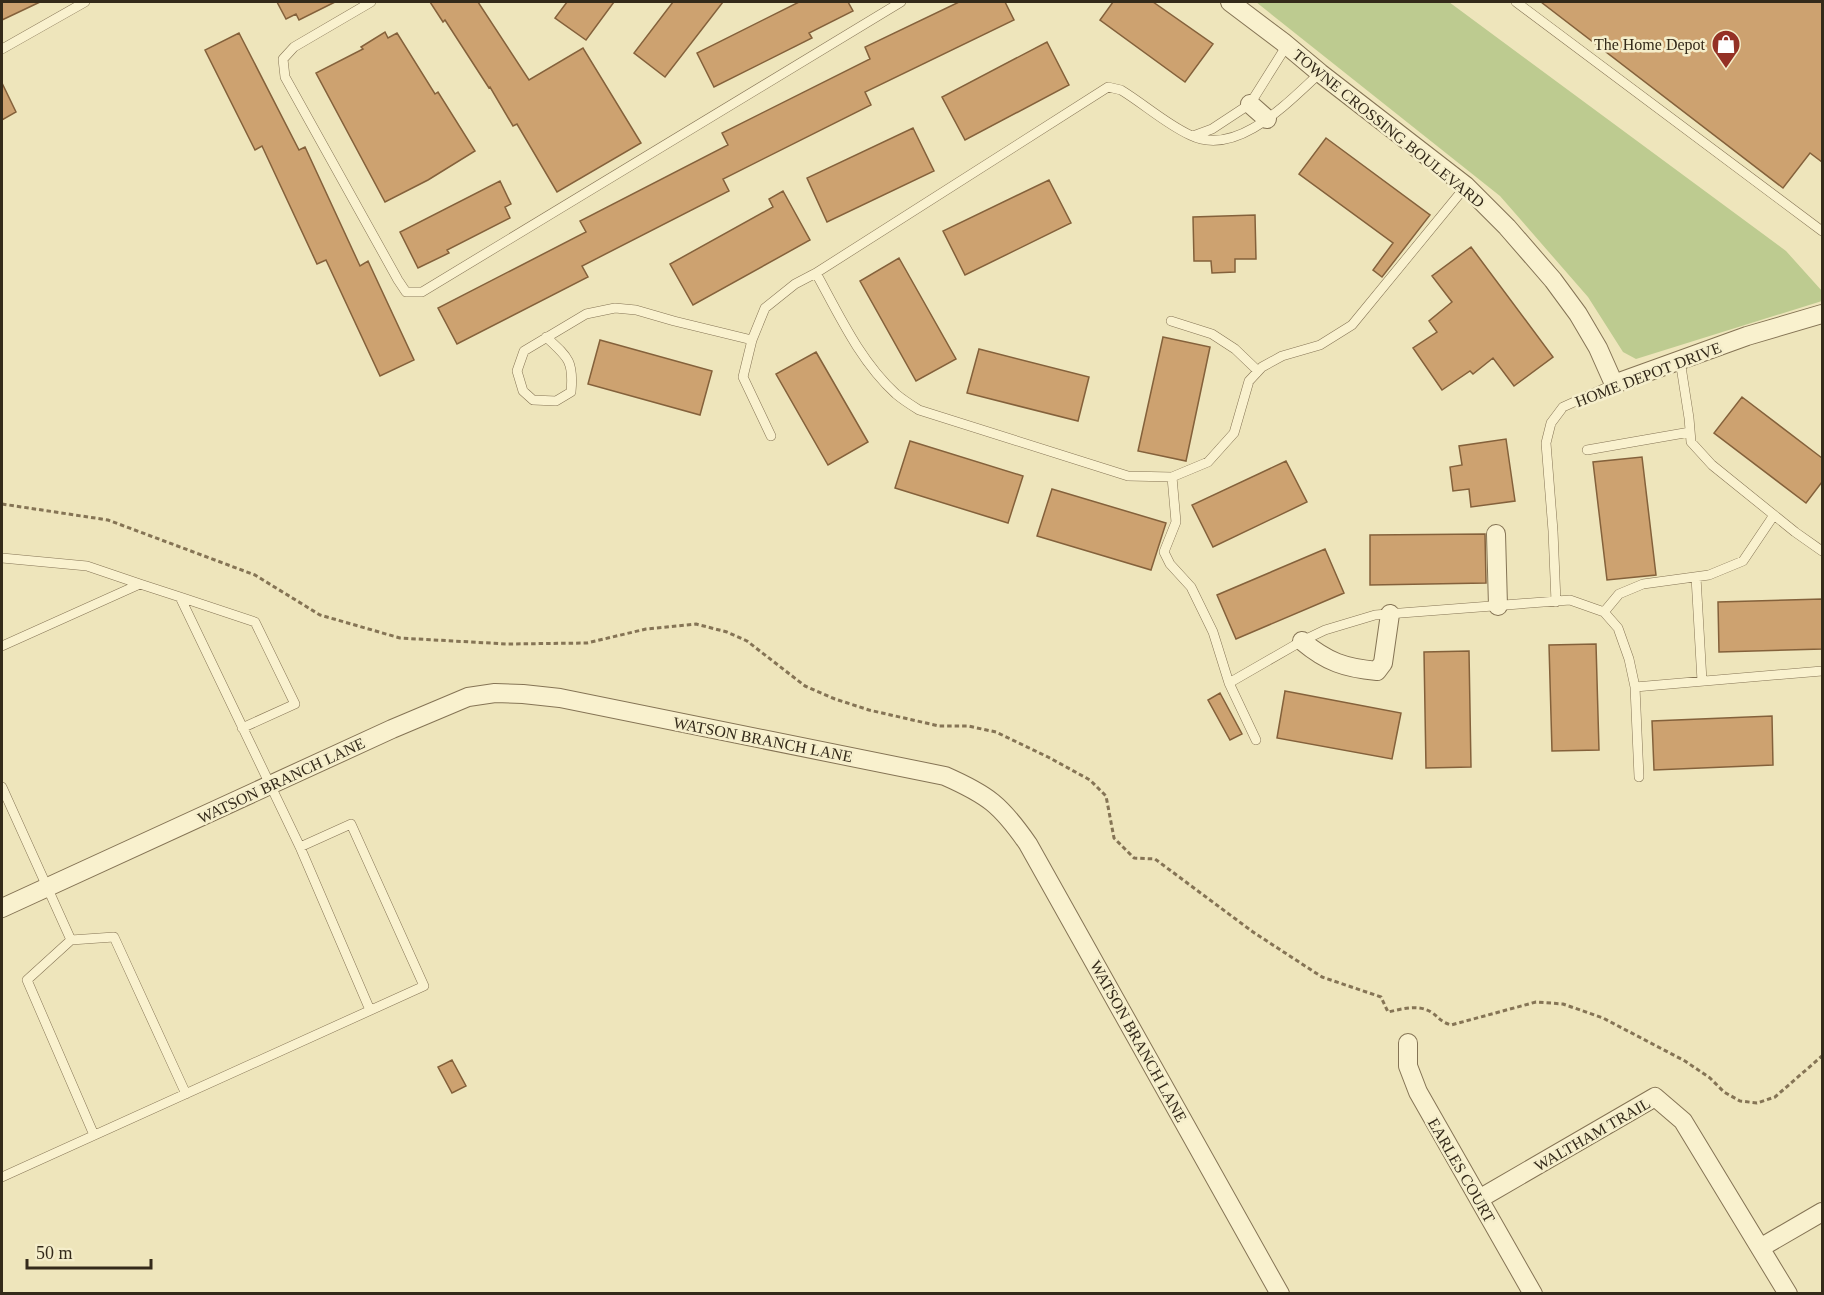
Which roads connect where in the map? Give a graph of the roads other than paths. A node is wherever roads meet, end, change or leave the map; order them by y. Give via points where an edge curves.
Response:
1 (85, 2) edge
2 (371, 2) edge
3 (901, 2) edge
4 (1230, 2) edge
5 (1516, 2) edge
6 (1287, 45) junction
7 (2, 50) edge
8 (1320, 74) junction
9 (1250, 104) junction
10 (1266, 119) junction
11 (1192, 136) junction
12 (1466, 186) junction
13 (1822, 231) edge
14 (816, 273) junction
15 (1822, 314) edge
16 (1171, 321) dead end
17 (546, 337) junction
18 (752, 340) junction
19 (1680, 360) junction
20 (1258, 371) junction
21 (1614, 384) junction
22 (1690, 432) junction
23 (771, 436) dead end
24 (1587, 450) dead end
25 (1173, 477) junction
26 (1774, 515) junction
27 (1496, 534) dead end
28 (1822, 551) edge
29 (2, 558) edge
30 (1696, 577) junction
31 (140, 584) junction
32 (180, 597) junction
33 (1556, 602) junction
34 (1498, 606) junction
35 (1604, 612) junction
36 (1390, 614) junction
37 (1302, 641) junction
38 (3, 642) edge
39 (1822, 671) edge
40 (1702, 681) junction
41 (1230, 683) junction
42 (1635, 687) junction
43 (242, 728) junction
44 (1257, 740) dead end
45 (1639, 777) dead end
46 (269, 785) junction
47 (2, 787) edge
48 (300, 846) junction
49 (47, 887) junction
50 (2, 908) edge
51 (71, 940) junction
52 (369, 1010) junction
53 (1408, 1042) dead end
54 (186, 1094) junction
55 (94, 1136) junction
56 (2, 1177) edge
57 (1479, 1199) junction
58 (1822, 1212) edge
59 (1760, 1248) junction
60 (1279, 1293) edge
61 (1533, 1293) edge
62 (1788, 1293) edge

1 - 7 lane
2 - 3 lane via 294,47 283,59 285,77 406,292 422,292
4 - 6 street, TOWNE CROSSING BOULEVARD
5 - 13 lane
6 - 8 street, TOWNE CROSSING BOULEVARD
6 - 9 lane
8 - 10 lane
8 - 12 street, TOWNE CROSSING BOULEVARD
9 - 10 street
9 - 11 lane via 1212,129
10 - 11 lane via 1238,137 1210,141
11 - 14 lane via 1121,90 1108,87
12 - 20 lane via 1352,325 1320,345 1282,356
12 - 21 street, TOWNE CROSSING BOULEVARD via 1507,227 1578,314
14 - 18 lane via 765,308
14 - 25 lane via 853,341 876,373 919,410 1128,476
15 - 19 street, HOME DEPOT DRIVE
16 - 20 lane via 1212,334
17 - 17 lane via 524,351 517,371 523,391 533,400 556,401 571,392 572,373 565,354
17 - 18 lane via 586,314 615,308
18 - 23 lane via 743,377
19 - 21 street, HOME DEPOT DRIVE
19 - 22 lane
20 - 25 lane via 1249,381 1234,433 1208,462
21 - 33 lane, HOME DEPOT DRIVE via 1563,407 1551,423 1546,443
22 - 24 lane
22 - 26 lane via 1691,442 1712,465
25 - 41 lane via 1176,522 1164,552 1191,587 1213,632
26 - 28 lane
26 - 30 lane via 1743,561
27 - 34 street
29 - 31 lane via 87,566
30 - 35 lane via 1643,584 1619,594
30 - 40 lane
31 - 32 lane
31 - 38 lane
32 - 43 lane
32 - 43 lane via 255,622 295,704
33 - 34 lane
33 - 35 lane via 1570,600
34 - 36 lane
35 - 42 lane via 1618,628
36 - 37 lane via 1352,621
36 - 37 street via 1383,663 1377,670 1354,669 1320,656
37 - 41 lane
39 - 40 lane
40 - 42 lane
41 - 44 lane
42 - 45 lane
43 - 46 lane
46 - 48 lane
46 - 49 street, WATSON BRANCH LANE
46 - 60 street, WATSON BRANCH LANE via 468,697 504,693 560,698 922,771 973,788 1011,819 1028,844
47 - 49 lane
48 - 52 lane
48 - 52 lane via 351,824 424,986
49 - 50 street, WATSON BRANCH LANE
49 - 51 lane
51 - 54 lane via 114,937
51 - 55 lane via 27,980
52 - 54 lane
53 - 57 street, EARLES COURT via 1411,1078
54 - 55 lane
55 - 56 lane
57 - 59 street, WALTHAM TRAIL via 1655,1097 1683,1121
57 - 61 street, EARLES COURT
58 - 59 street
59 - 62 street, WALTHAM TRAIL

